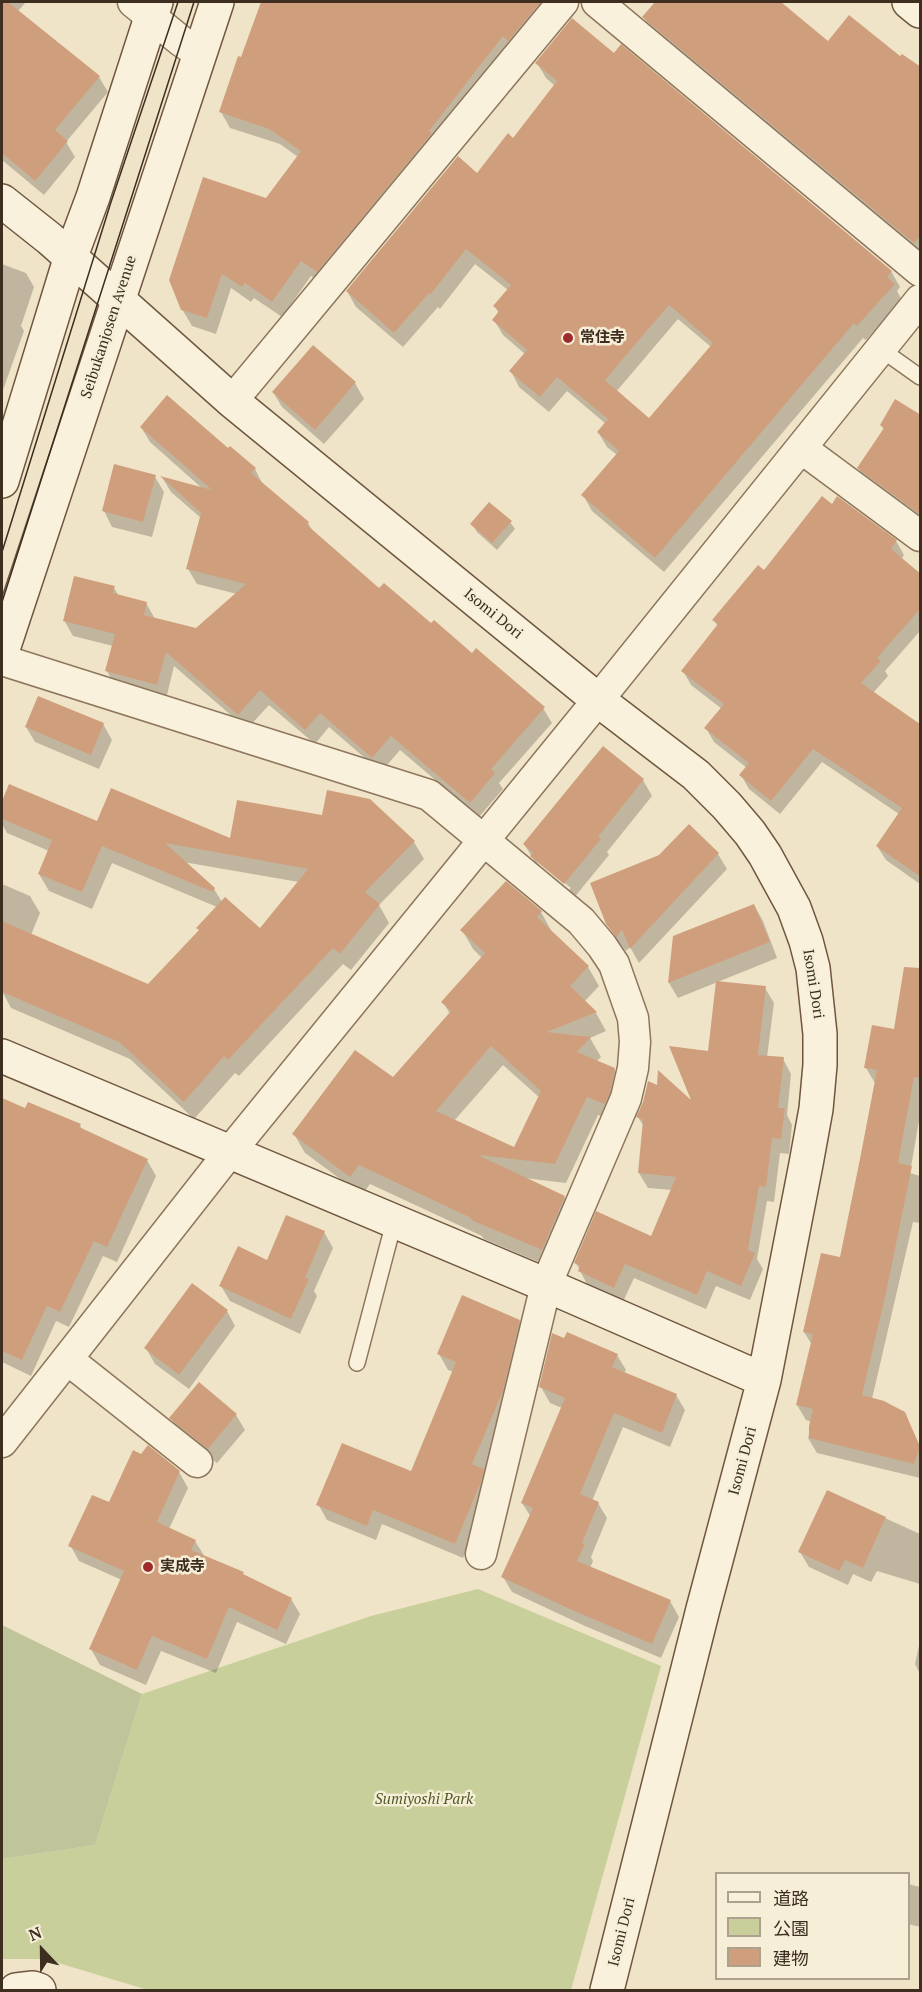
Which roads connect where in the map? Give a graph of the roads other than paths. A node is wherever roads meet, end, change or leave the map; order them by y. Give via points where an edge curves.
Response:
1 (217, 2) edge
2 (563, 2) edge
3 (597, 2) edge
4 (909, 2) edge
5 (147, 7) edge
6 (921, 11) edge
7 (200, 54) junction
8 (2, 201) edge
9 (80, 265) junction
10 (921, 271) edge
11 (118, 300) junction
12 (921, 300) edge
13 (882, 350) junction
14 (921, 377) edge
15 (232, 401) junction
16 (801, 448) junction
17 (2, 481) edge
18 (921, 536) edge
19 (2, 652) edge
20 (2, 660) edge
21 (598, 700) junction
22 (485, 840) junction
23 (2, 1056) edge
24 (229, 1153) junction
25 (394, 1222) junction
26 (546, 1285) junction
27 (67, 1359) junction
28 (357, 1363) dead end
29 (764, 1380) junction
30 (2, 1442) edge
31 (197, 1462) dead end
32 (481, 1554) dead end
33 (16, 1990) edge
34 (39, 1990) edge
35 (608, 1990) edge

1 - 7 street, Seibukanjosen Avenue
2 - 15 street
3 - 10 street
4 - 6 street
5 - 7 street
5 - 9 street via 93,197
7 - 11 street, Seibukanjosen Avenue
8 - 9 street, Isomi Dori
9 - 11 street, Isomi Dori
9 - 17 street
11 - 15 street, Isomi Dori
11 - 19 street, Seibukanjosen Avenue
12 - 13 street
13 - 14 lane
13 - 16 street
15 - 21 street, Isomi Dori
16 - 18 street
16 - 21 street
20 - 22 street via 429,795
21 - 22 street
21 - 29 street, Isomi Dori via 696,775 750,833 794,908 813,968 820,1034 816,1108
22 - 24 street
22 - 26 street via 581,921 602,946 614,964 633,1018 633,1068 626,1098
23 - 24 street
24 - 25 street
24 - 27 street
25 - 26 street
25 - 28 lane
26 - 29 street
26 - 32 street
27 - 30 street
27 - 31 street
29 - 35 street, Isomi Dori
33 - 34 street

